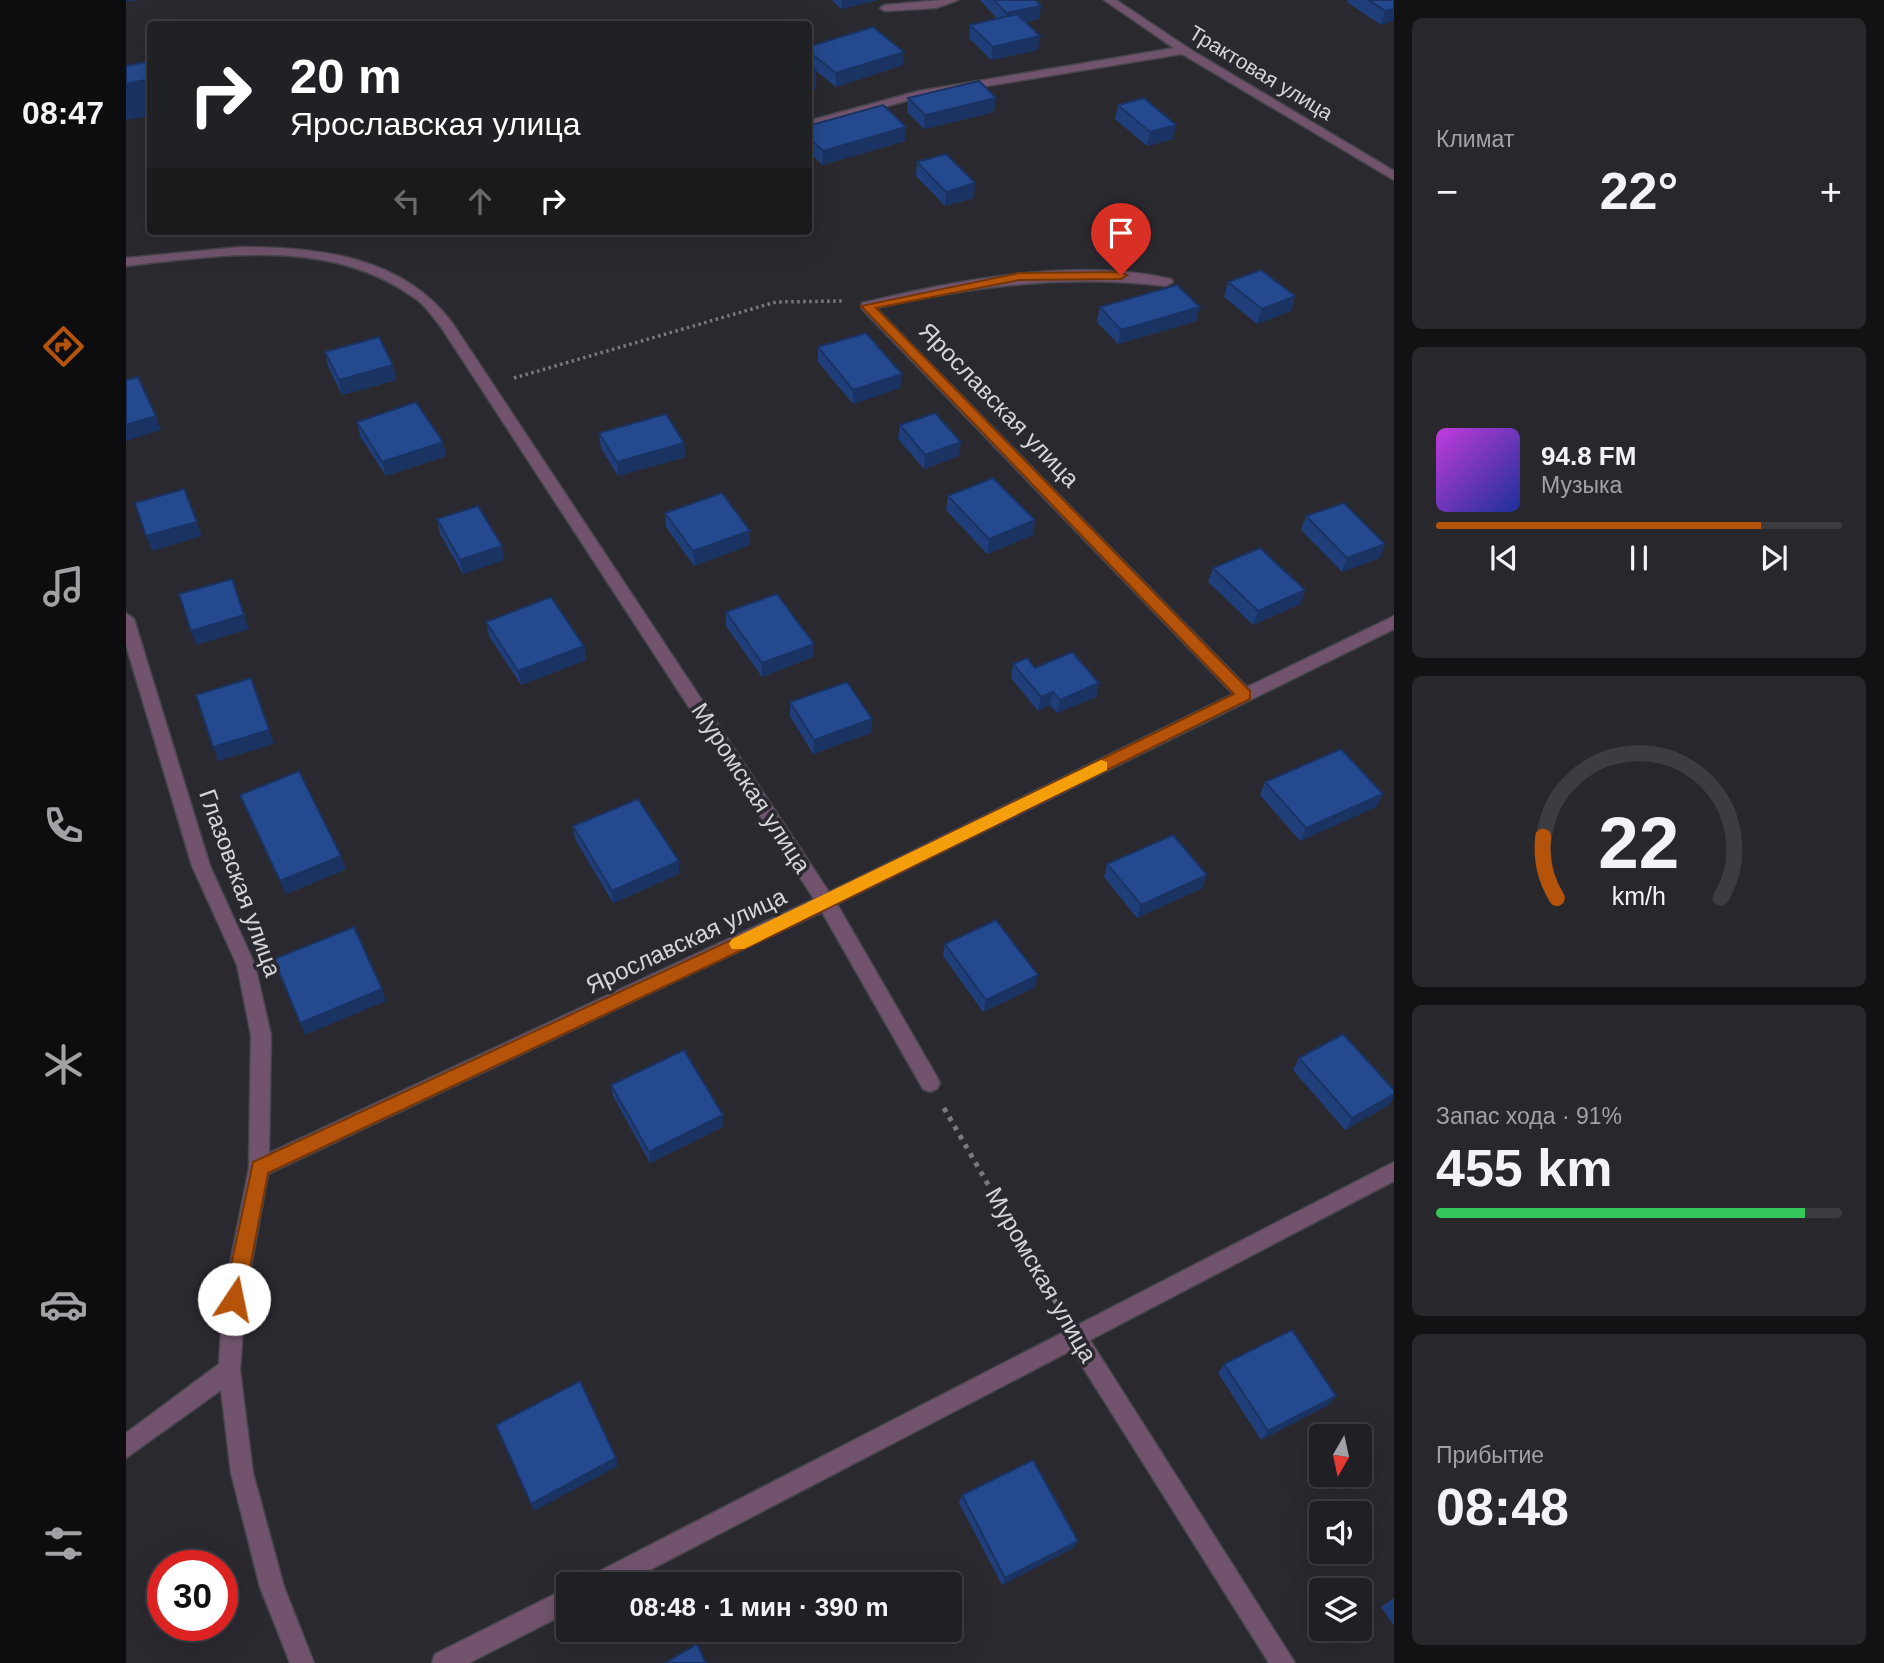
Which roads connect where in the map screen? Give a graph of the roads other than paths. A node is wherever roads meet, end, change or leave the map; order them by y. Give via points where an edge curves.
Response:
1 (953, 0) edge
2 (1109, 0) edge
3 (884, 8) dead end
4 (1184, 50) junction
5 (812, 124) edge
6 (1394, 177) edge
7 (126, 262) edge
8 (1166, 282) dead end
9 (126, 619) edge
10 (1394, 622) edge
11 (1244, 695) junction
12 (826, 902) junction
13 (930, 1083) road end
14 (259, 1168) junction
15 (1394, 1171) edge
16 (1076, 1337) junction
17 (229, 1370) junction
18 (126, 1447) edge
19 (621, 1572) edge
20 (556, 1606) edge
21 (302, 1663) edge
22 (444, 1663) edge
23 (1283, 1663) edge

1 - 3 street
2 - 4 street, Трактовая улица
4 - 5 street via 919,94
4 - 6 street, Трактовая улица
7 - 12 street, Муромская улица via 258,250 352,262 422,297 446,324
8 - 11 street, Ярославская улица via 1121,275 1019,276 867,306
9 - 14 street, Глазовская улица via 201,866 246,965 261,1035
10 - 11 street, Ярославская улица
11 - 12 street, Ярославская улица
12 - 13 street, Муромская улица
12 - 14 street, Ярославская улица
14 - 17 street, Глазовская улица via 234,1299
15 - 16 street
16 - 19 street
16 - 23 street, Муромская улица
17 - 18 street
17 - 21 street, Глазовская улица via 242,1472 272,1587
20 - 22 street

